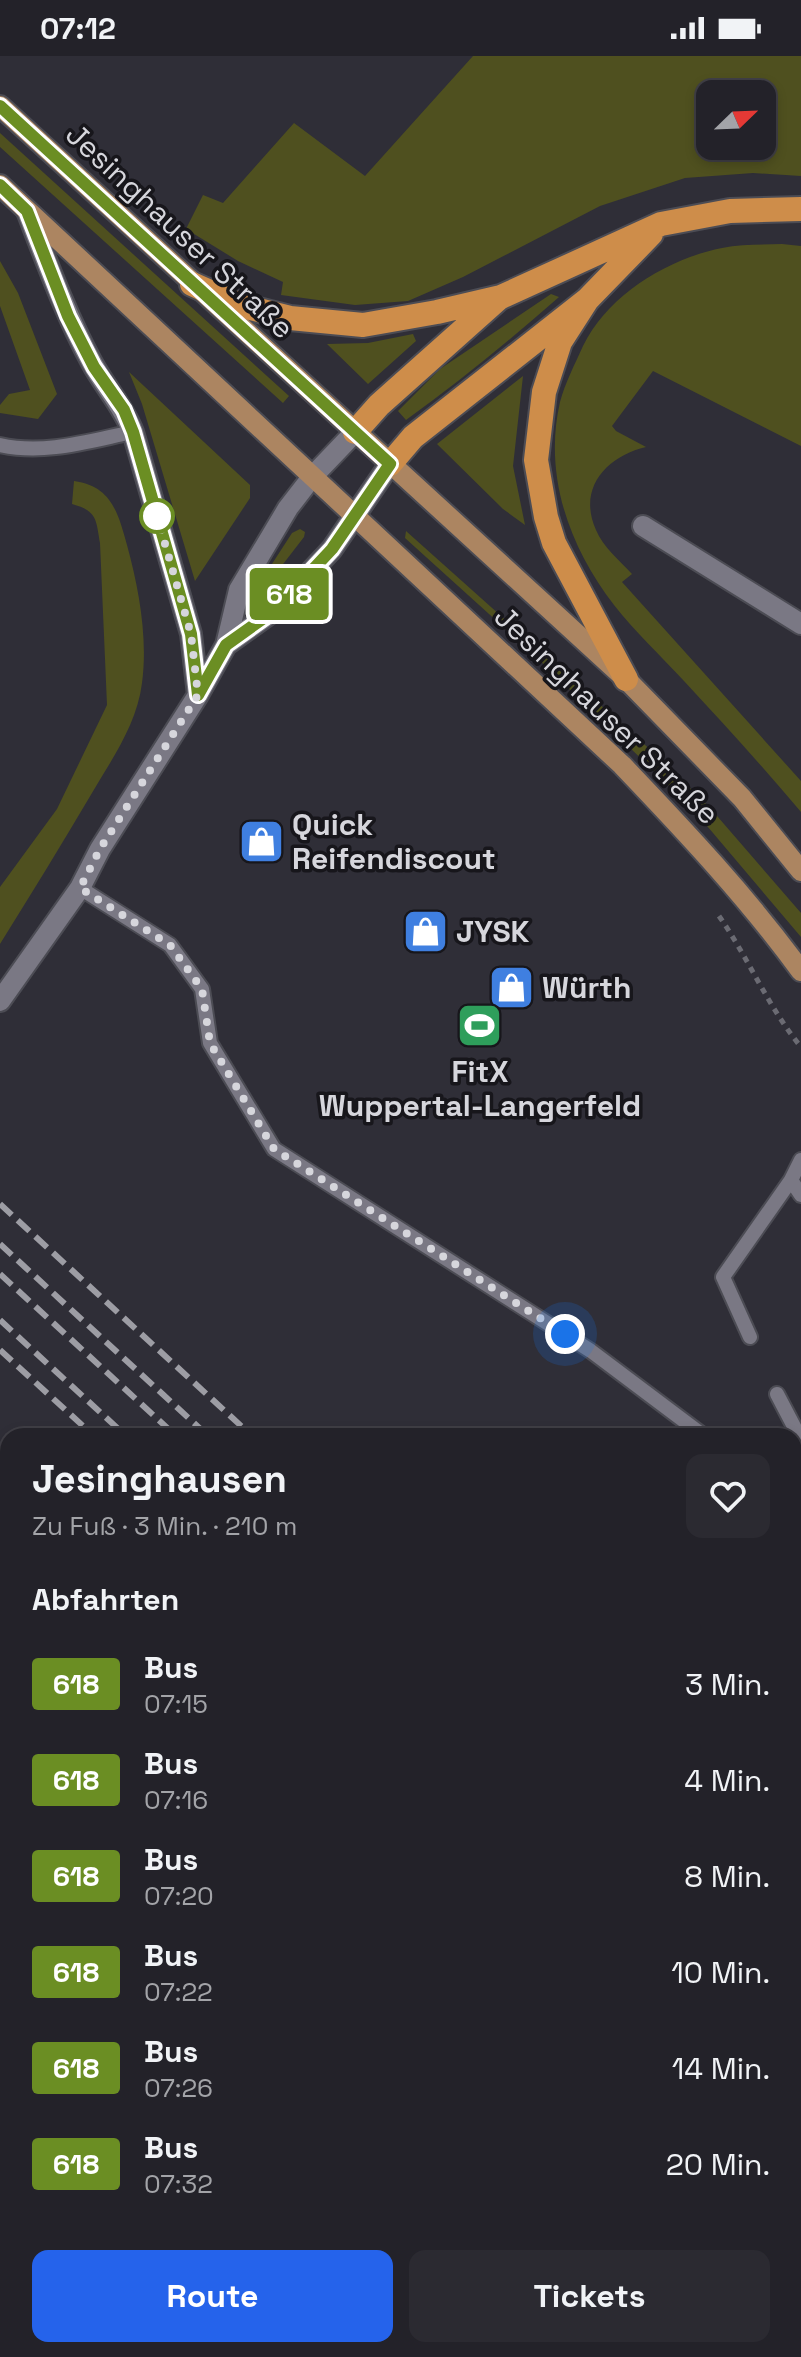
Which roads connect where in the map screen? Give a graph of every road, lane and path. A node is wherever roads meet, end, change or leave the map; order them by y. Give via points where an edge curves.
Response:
1 (0, 106) edge
2 (0, 185) edge
3 (801, 209) edge
4 (27, 211) junction
5 (661, 224) junction
6 (192, 284) junction
7 (501, 297) junction
8 (587, 300) junction
9 (133, 432) junction
10 (355, 432) junction
11 (0, 445) edge
12 (390, 464) junction
13 (312, 477) junction
14 (355, 516) junction
15 (643, 526) dead end
16 (801, 624) edge
17 (226, 645) junction
18 (626, 679) junction
19 (198, 695) junction
20 (801, 871) edge
21 (80, 888) junction
22 (712, 906) dead end
23 (801, 971) edge
24 (0, 1001) edge
25 (801, 1047) edge
26 (801, 1160) edge
27 (791, 1180) junction
28 (801, 1195) edge
29 (750, 1337) dead end
30 (777, 1394) dead end
31 (693, 1428) edge
32 (795, 1428) edge

1 - 6 main road, Jesinghauser Straße
2 - 4 main road, Jesinghauser Straße
3 - 5 highway via 730,211
4 - 9 street via 68,316
4 - 13 main road, Jesinghauser Straße
5 - 7 highway
5 - 8 highway
6 - 7 highway via 239,305 290,318 363,325
6 - 10 main road, Jesinghauser Straße
7 - 10 highway
8 - 12 highway via 413,437
8 - 18 highway via 560,342 544,392 536,460 554,543
9 - 11 lane via 67,446 23,450
9 - 19 street via 191,634
10 - 12 main road, Jesinghauser Straße
10 - 13 street
12 - 14 street
12 - 18 main road, Jesinghauser Straße
13 - 14 main road, Jesinghauser Straße
13 - 17 street via 239,590
14 - 17 street via 275,610
14 - 23 main road, Jesinghauser Straße via 622,765 702,849
15 - 16 street
17 - 19 street
18 - 20 main road, Jesinghauser Straße via 742,798
19 - 21 street
21 - 24 street
21 - 31 lane via 170,945 202,989 210,1043 274,1149 591,1351
22 - 25 path
26 - 27 lane
27 - 28 lane
27 - 29 lane via 723,1277
30 - 32 lane

